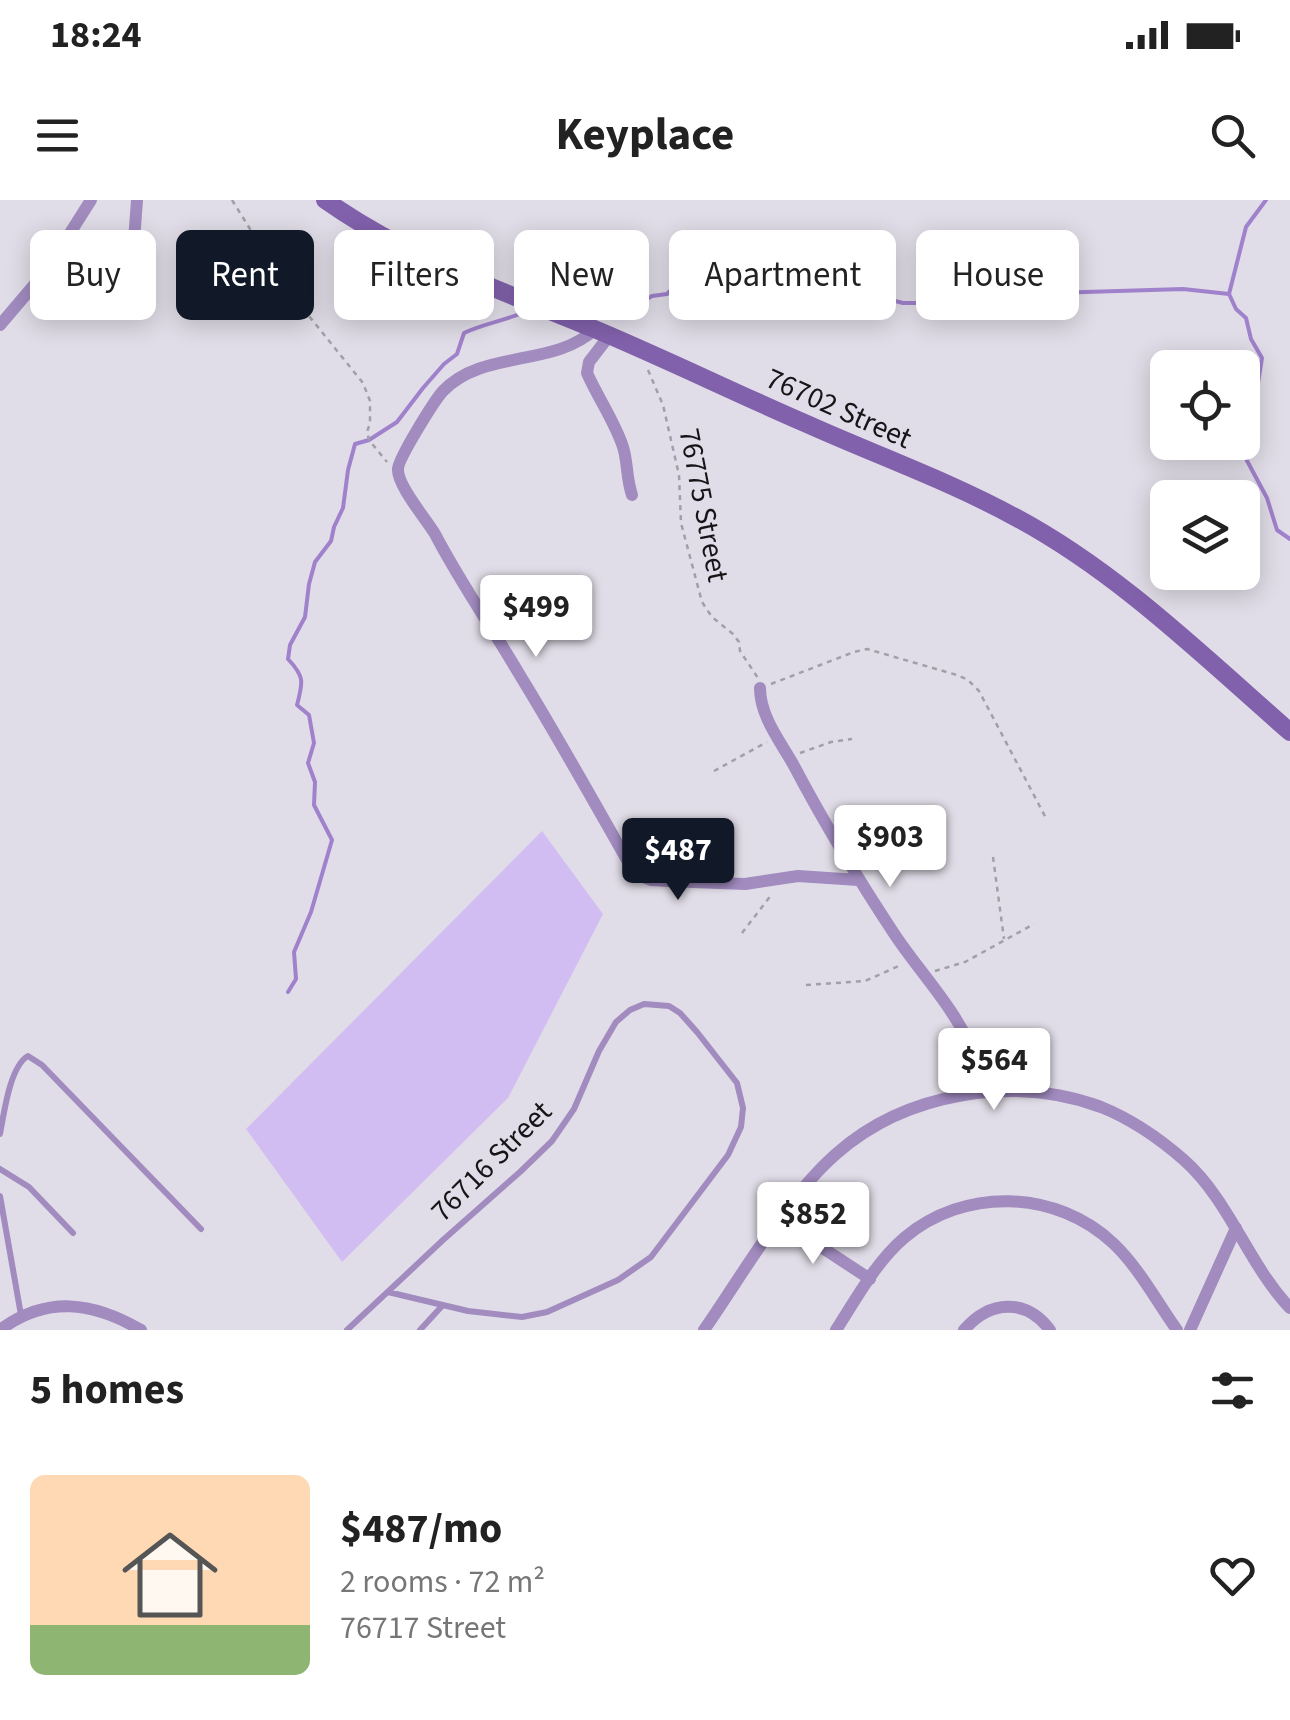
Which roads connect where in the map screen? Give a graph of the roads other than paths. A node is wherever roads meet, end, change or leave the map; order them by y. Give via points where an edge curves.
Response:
1 (92, 200) edge
2 (137, 200) edge
3 (326, 200) edge
4 (135, 230) edge
5 (0, 325) edge
6 (602, 332) junction
7 (632, 496) dead end
8 (760, 688) road end
9 (1290, 732) edge
10 (858, 880) junction
11 (984, 1092) junction
12 (0, 1134) edge
13 (0, 1169) edge
14 (0, 1196) edge
15 (780, 1220) junction
16 (1236, 1228) junction
17 (202, 1229) dead end
18 (72, 1233) dead end
19 (0, 1264) edge
20 (12, 1271) junction
21 (870, 1278) junction
22 (388, 1292) junction
23 (442, 1306) junction
24 (1290, 1308) edge
25 (21, 1316) junction
26 (0, 1330) edge
27 (141, 1330) edge
28 (347, 1330) edge
29 (420, 1330) edge
30 (704, 1330) edge
31 (836, 1330) edge
32 (964, 1330) edge
33 (1050, 1330) edge
34 (1178, 1330) edge
35 (1190, 1330) edge

1 - 5 street via 46,271
2 - 4 street
3 - 6 street, 76702 Street via 428,260
6 - 7 street via 588,374 622,444
6 - 9 street, 76702 Street via 1049,536 1132,595
6 - 10 street via 452,384 406,449 399,480 641,876 745,884 785,877
8 - 10 street via 777,737
10 - 11 street via 967,1041
11 - 15 street via 926,1104 872,1127 816,1173
11 - 16 street via 1070,1099 1129,1121 1185,1160
12 - 17 lane via 17,1066 28,1056
13 - 18 lane via 29,1187
14 - 20 lane
15 - 21 street
15 - 30 street
16 - 24 street
16 - 35 street
19 - 20 lane
20 - 25 lane
21 - 31 street
21 - 34 street via 902,1239 953,1208 983,1201 1038,1203 1077,1218 1117,1246
22 - 23 lane
22 - 23 lane, 76716 Street via 552,1141 616,1022 644,1004 680,1013 737,1083 741,1127 708,1184 651,1258 547,1312 522,1317
22 - 28 lane, 76716 Street
23 - 29 lane
25 - 26 street
25 - 27 street via 52,1307 96,1308
32 - 33 street via 988,1312 1016,1307 1034,1312

